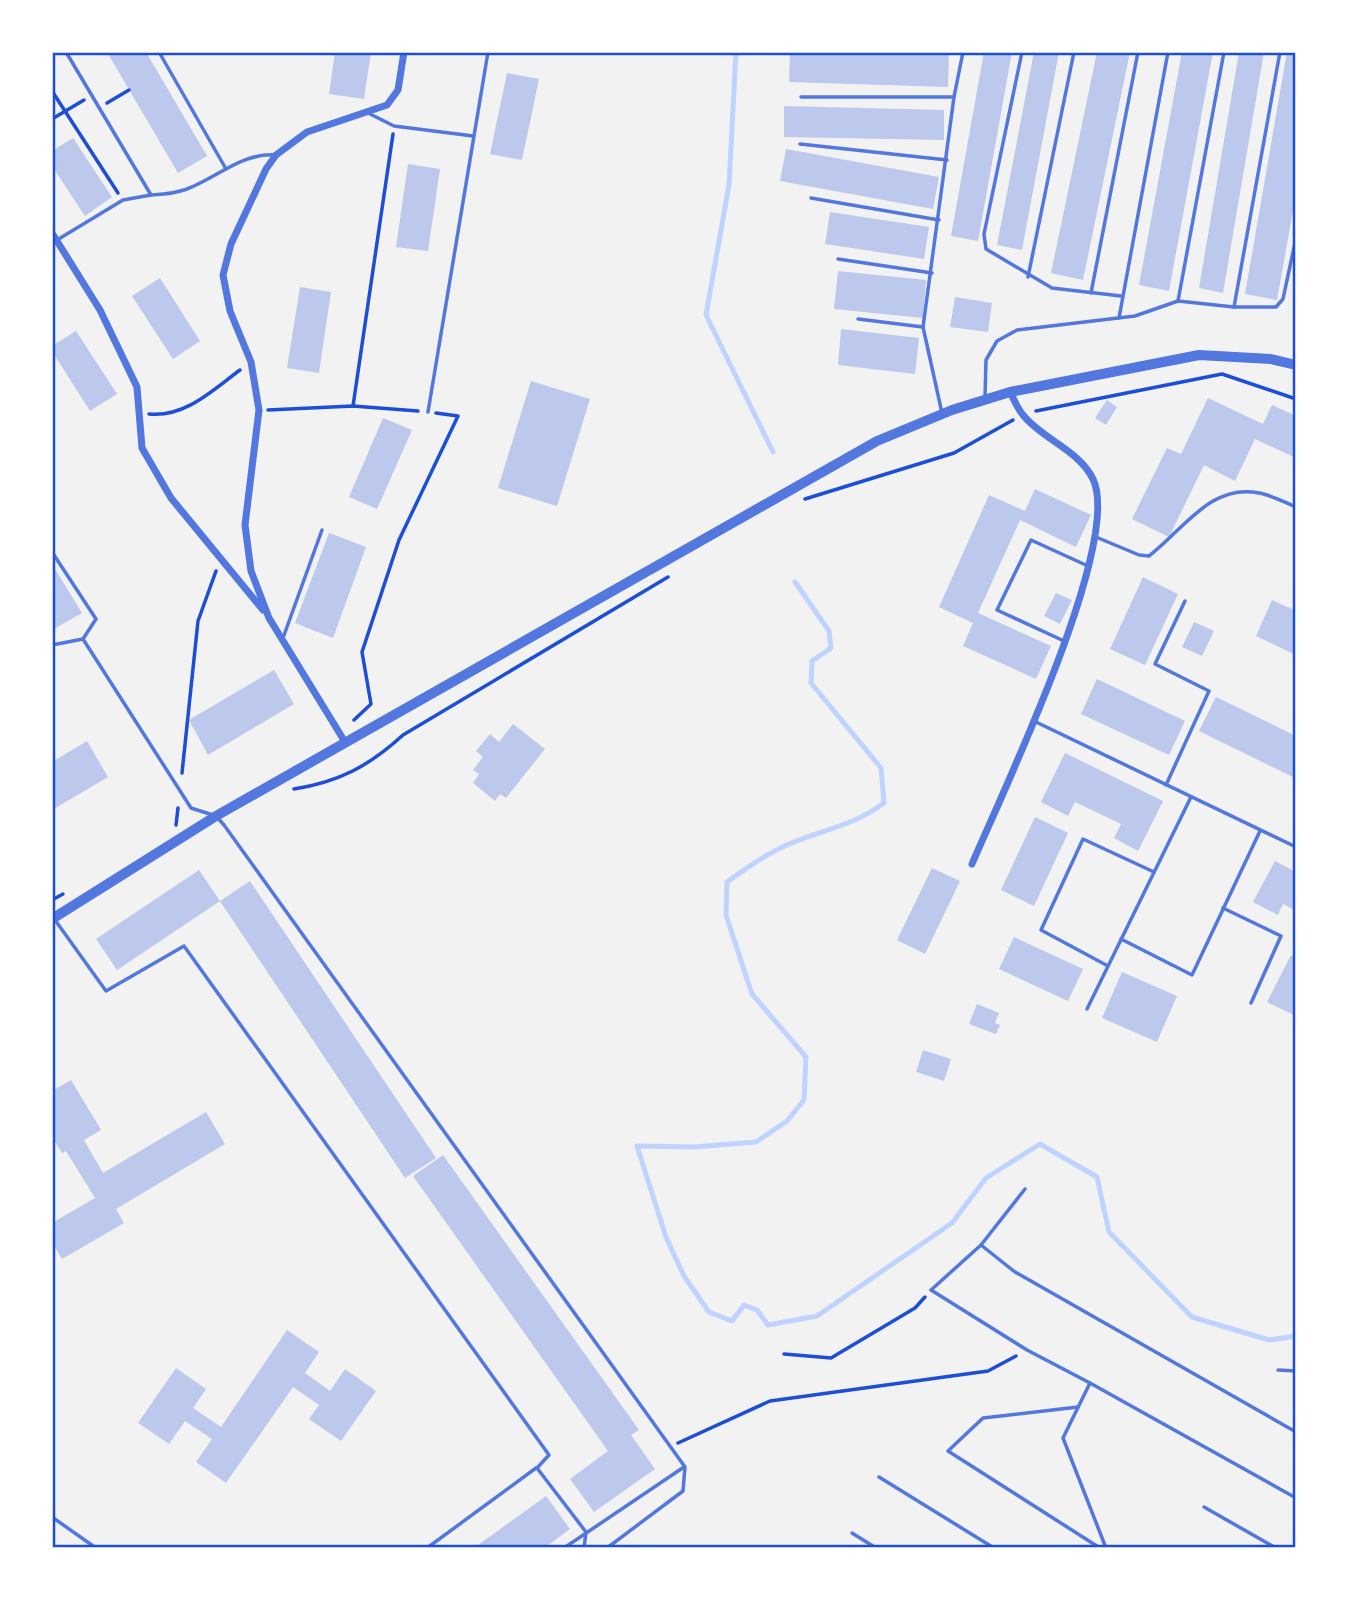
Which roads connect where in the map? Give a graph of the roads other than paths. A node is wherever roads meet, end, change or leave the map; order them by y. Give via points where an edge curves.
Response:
1 (66, 52) edge
2 (159, 52) edge
3 (404, 52) edge
4 (488, 52) edge
5 (963, 52) edge
6 (1022, 52) edge
7 (1074, 52) edge
8 (1138, 52) edge
9 (1168, 52) edge
10 (1224, 52) edge
11 (1280, 52) edge
12 (801, 97) dead end
13 (954, 97) junction
14 (368, 113) junction
15 (474, 136) junction
16 (800, 144) dead end
17 (276, 155) junction
18 (947, 160) junction
19 (226, 169) junction
20 (151, 195) junction
21 (811, 198) dead end
22 (939, 220) junction
23 (55, 236) edge
24 (1296, 238) edge
25 (838, 259) dead end
26 (932, 272) junction
27 (1028, 277) junction
28 (1091, 293) junction
29 (1121, 296) junction
30 (1178, 301) junction
31 (1234, 307) junction
32 (1119, 318) junction
33 (858, 319) dead end
34 (923, 327) junction
35 (1296, 365) edge
36 (1010, 392) junction
37 (985, 399) junction
38 (428, 412) road end
39 (942, 414) junction
40 (1296, 507) edge
41 (322, 530) dead end
42 (1096, 537) junction
43 (52, 552) edge
44 (1087, 566) junction
45 (1185, 601) dead end
46 (269, 618) junction
47 (83, 639) junction
48 (282, 640) junction
49 (1067, 642) junction
50 (52, 645) edge
51 (1033, 720) junction
52 (343, 738) junction
53 (1166, 785) junction
54 (1191, 797) junction
55 (216, 816) junction
56 (1261, 831) junction
57 (1296, 847) edge
58 (972, 864) dead end
59 (1154, 872) junction
60 (1223, 908) junction
61 (53, 918) edge
62 (1121, 939) junction
63 (1108, 966) junction
64 (1251, 1003) dead end
65 (1087, 1009) dead end
66 (1025, 1189) dead end
67 (981, 1245) junction
68 (1278, 1370) dead end
69 (1296, 1371) edge
70 (1090, 1383) junction
71 (1078, 1407) junction
72 (1296, 1432) edge
73 (685, 1467) junction
74 (537, 1468) junction
75 (879, 1477) dead end
76 (1296, 1498) edge
77 (1204, 1507) dead end
78 (52, 1517) edge
79 (586, 1532) junction
80 (852, 1532) dead end
81 (96, 1548) edge
82 (428, 1548) edge
83 (564, 1548) edge
84 (584, 1548) edge
85 (607, 1548) edge
86 (876, 1548) edge
87 (994, 1548) edge
88 (1100, 1548) edge
89 (1106, 1548) edge
90 (1276, 1548) edge

1 - 20 lane
2 - 19 lane
3 - 14 street via 398,90 387,105
4 - 15 lane
5 - 13 lane
6 - 27 lane via 984,234 986,250
7 - 27 lane
8 - 28 lane
9 - 29 lane
10 - 30 lane
11 - 31 lane
12 - 13 lane
13 - 18 lane
14 - 15 lane via 394,126
14 - 17 street via 307,132
15 - 38 lane
16 - 18 lane
17 - 19 lane via 262,154
17 - 46 street via 231,244 223,275 230,311 251,362 259,410 245,525 251,571
18 - 22 lane
19 - 20 lane via 176,193
20 - 23 lane via 122,200
21 - 22 lane
22 - 26 lane
23 - 46 street via 100,310 137,387 142,448 171,498
24 - 31 lane via 1283,299 1276,307
25 - 26 lane
26 - 34 lane
27 - 28 lane via 1052,288
28 - 29 lane
29 - 32 lane
30 - 31 lane
30 - 32 lane
32 - 37 lane via 1017,330 1004,336 986,360
33 - 34 lane
34 - 39 lane
35 - 36 street via 1199,355
36 - 37 street
36 - 42 street via 1022,414 1093,478 1100,503
37 - 39 street
39 - 52 street via 877,441
40 - 42 lane via 1260,493 1233,492 1208,504 1149,556
41 - 48 lane
42 - 44 street
43 - 47 lane via 96,619
44 - 49 street
44 - 49 lane via 1031,540 997,610
45 - 53 lane via 1155,664 1209,691
46 - 48 street
47 - 50 lane
47 - 55 lane via 191,808
48 - 52 street
49 - 51 street
51 - 53 lane
51 - 58 street
52 - 55 street
53 - 54 lane
54 - 56 lane
54 - 59 lane
55 - 61 street
55 - 73 lane
56 - 57 lane
56 - 60 lane
59 - 62 lane
59 - 63 lane via 1083,839 1041,930
60 - 62 lane via 1192,975
60 - 64 lane via 1281,936
61 - 74 lane via 106,991 184,946 549,1455
62 - 63 lane
63 - 65 lane
66 - 67 lane
67 - 70 lane via 931,1290
67 - 72 lane via 1015,1272
68 - 69 lane
70 - 71 lane
70 - 76 lane
71 - 88 lane via 983,1418 948,1451
71 - 89 lane via 1063,1438
73 - 79 lane
73 - 85 lane via 682,1491
74 - 79 lane
74 - 82 lane
75 - 87 lane
77 - 90 lane
78 - 81 lane
79 - 83 lane
79 - 84 lane
80 - 86 lane

